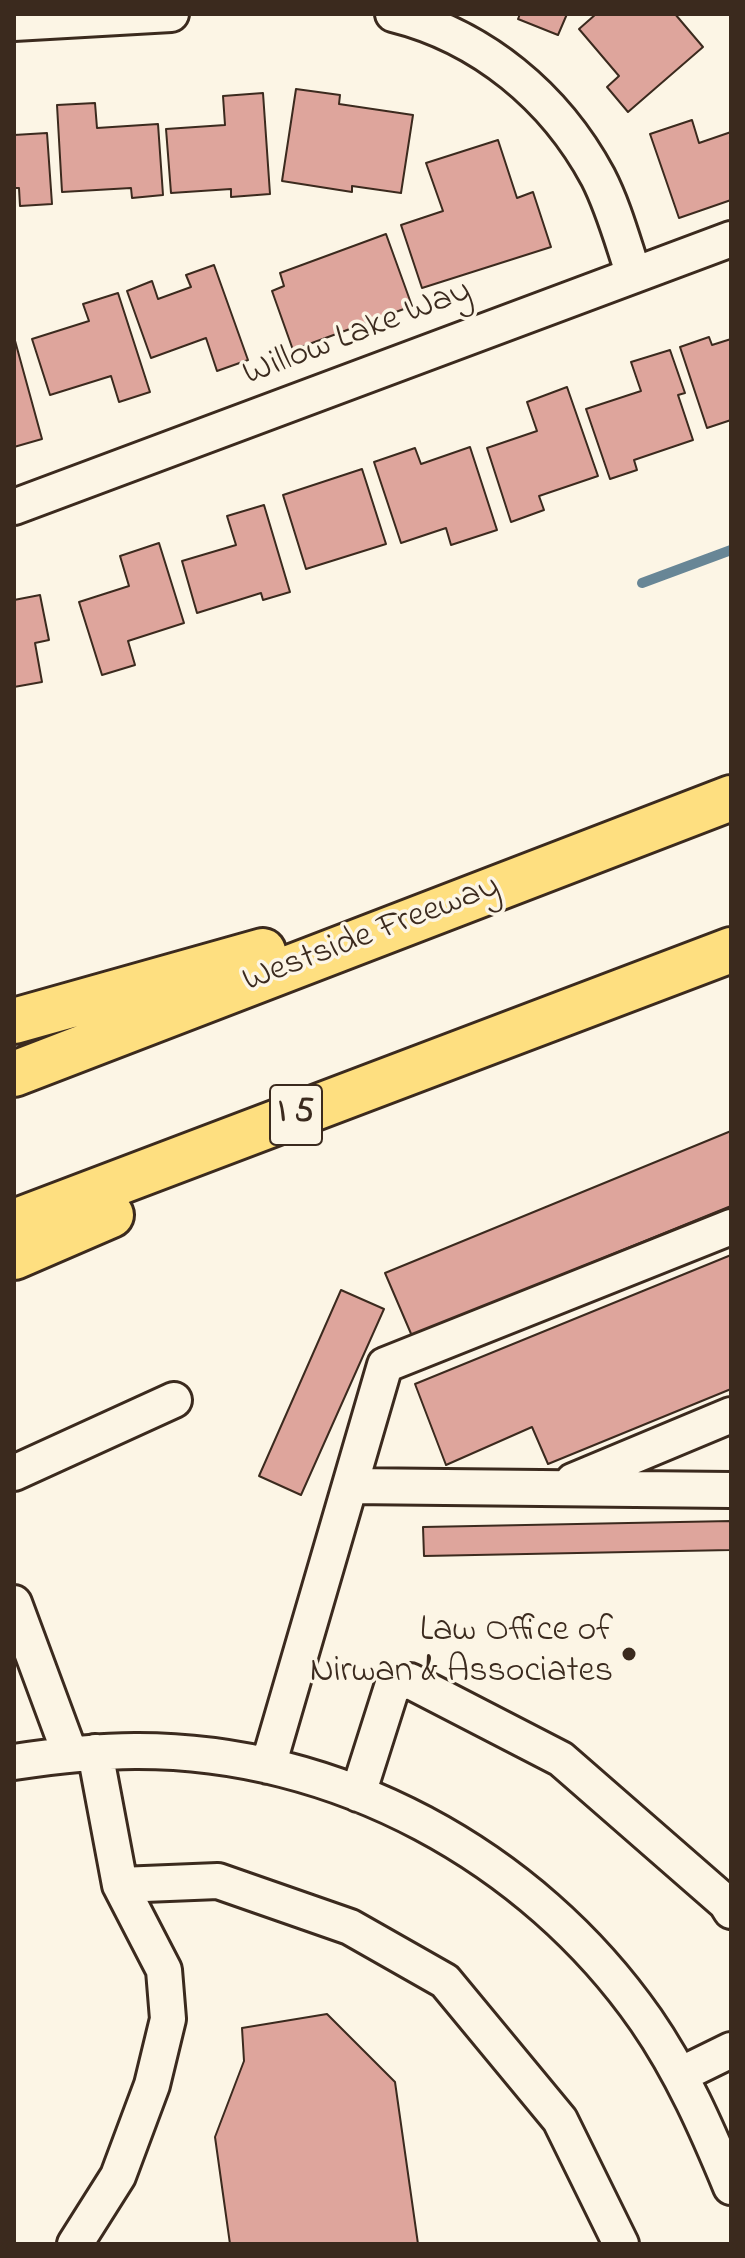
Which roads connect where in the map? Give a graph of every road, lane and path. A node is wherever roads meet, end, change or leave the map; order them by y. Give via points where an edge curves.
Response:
1 (171, 14) edge
2 (393, 14) edge
3 (14, 23) edge
4 (731, 239) edge
5 (634, 275) junction
6 (14, 507) edge
7 (731, 798) edge
8 (520, 879) junction
9 (731, 950) edge
10 (578, 1008) junction
11 (14, 1021) edge
12 (14, 1074) edge
13 (14, 1222) edge
14 (731, 1227) edge
15 (14, 1257) edge
16 (174, 1400) dead end
17 (731, 1415) edge
18 (14, 1473) edge
19 (350, 1486) junction
20 (557, 1488) junction
21 (731, 1490) edge
22 (14, 1603) edge
23 (82, 1753) junction
24 (14, 1762) edge
25 (268, 1766) junction
26 (358, 1794) junction
27 (120, 1885) junction
28 (729, 1904) edge
29 (731, 2050) edge
30 (680, 2075) junction
31 (731, 2187) edge
32 (75, 2244) edge
33 (621, 2244) edge

1 - 3 street
2 - 5 street via 455,36 535,91 571,132 599,179
4 - 5 street, Willow Lake Way
5 - 6 street, Willow Lake Way
7 - 8 highway, Westside Freeway
8 - 11 highway
8 - 12 highway, Westside Freeway
9 - 10 highway, I 5
10 - 13 highway, I 5
10 - 15 highway
14 - 19 street via 385,1365
16 - 18 street
17 - 20 street
19 - 20 street
19 - 25 street
20 - 21 street
22 - 23 street
23 - 24 street
23 - 25 street via 202,1755
23 - 27 street
25 - 26 street
26 - 28 street via 393,1684 410,1681 561,1759
26 - 30 street via 452,1839 559,1919 605,1967
27 - 32 street via 164,1970 168,2019 152,2085 118,2176
27 - 33 street via 218,1881 350,1927 445,1981 560,2120
29 - 30 street
30 - 31 street

